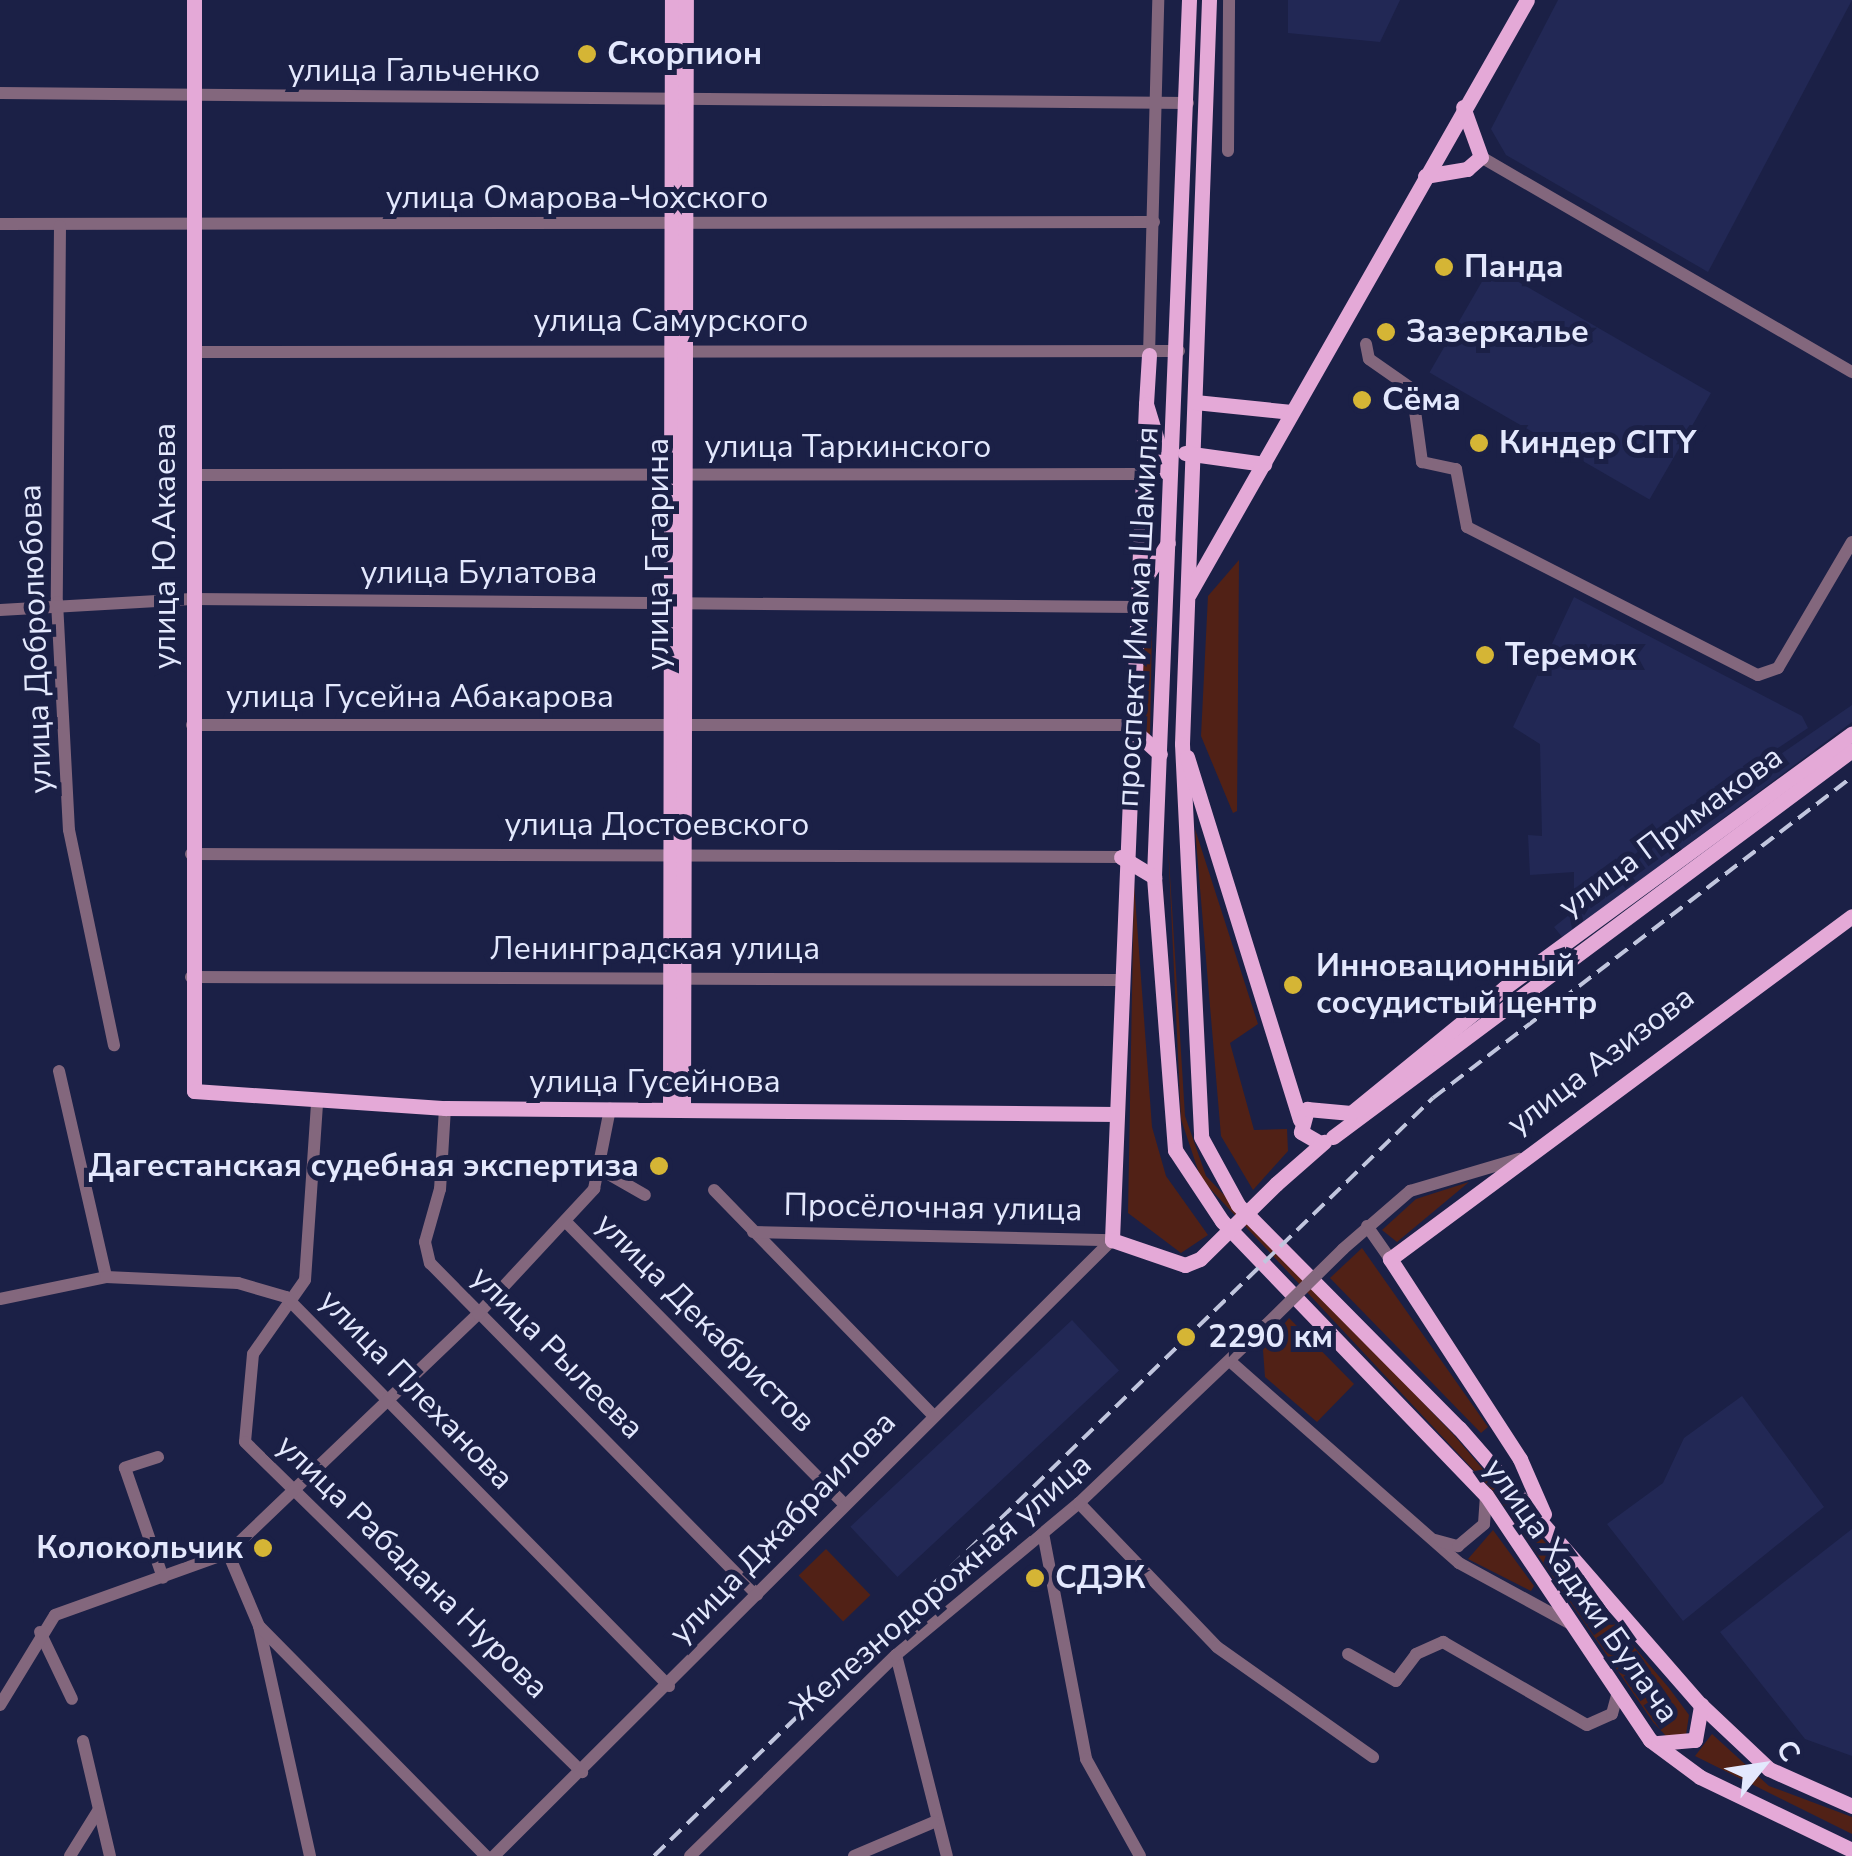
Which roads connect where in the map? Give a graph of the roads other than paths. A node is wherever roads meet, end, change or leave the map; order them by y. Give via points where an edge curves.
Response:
1 (194, 0) edge
2 (672, 0) edge
3 (686, 0) edge
4 (1158, 0) edge
5 (1189, 0) edge
6 (1209, 0) edge
7 (1230, 0) edge
8 (1526, 0) edge
9 (0, 93) edge
10 (677, 98) junction
11 (194, 100) junction
12 (1156, 103) junction
13 (1188, 103) junction
14 (1463, 107) junction
15 (1477, 137) junction
16 (1446, 139) junction
17 (1228, 151) dead end
18 (1481, 157) junction
19 (1455, 169) junction
20 (1422, 179) junction
21 (1154, 222) junction
22 (0, 224) edge
23 (676, 225) junction
24 (60, 226) junction
25 (194, 227) junction
26 (1366, 344) dead end
27 (678, 346) junction
28 (1178, 351) junction
29 (193, 352) junction
30 (1149, 355) junction
31 (1852, 372) edge
32 (1196, 402) junction
33 (1146, 404) junction
34 (1290, 412) junction
35 (1172, 449) junction
36 (1192, 455) junction
37 (1264, 464) junction
38 (679, 473) junction
39 (1144, 474) junction
40 (192, 475) junction
41 (1170, 486) junction
42 (1852, 542) edge
43 (1168, 543) junction
44 (1138, 588) junction
45 (1190, 594) junction
46 (192, 600) junction
47 (57, 602) junction
48 (678, 602) junction
49 (1137, 607) junction
50 (0, 610) edge
51 (679, 722) junction
52 (1128, 725) junction
53 (192, 726) junction
54 (1852, 733) edge
55 (1182, 744) junction
56 (1852, 750) edge
57 (1160, 754) junction
58 (1184, 804) junction
59 (1204, 806) junction
60 (680, 853) junction
61 (191, 854) junction
62 (1122, 857) junction
63 (1154, 877) junction
64 (1852, 906) edge
65 (1852, 916) edge
66 (679, 974) junction
67 (191, 977) junction
68 (1119, 980) junction
69 (114, 1045) dead end
70 (59, 1071) dead end
71 (1287, 1079) junction
72 (194, 1091) joint
73 (317, 1104) junction
74 (1312, 1106) junction
75 (445, 1108) junction
76 (610, 1109) junction
77 (676, 1109) junction
78 (1331, 1111) junction
79 (1117, 1114) junction
80 (1300, 1126) junction
81 (1326, 1140) junction
82 (1521, 1163) junction
83 (598, 1168) junction
84 (1292, 1169) junction
85 (714, 1190) dead end
86 (645, 1196) dead end
87 (1238, 1205) joint
88 (1222, 1221) joint
89 (568, 1224) junction
90 (1368, 1226) junction
91 (754, 1232) junction
92 (1112, 1240) junction
93 (1390, 1258) junction
94 (106, 1277) junction
95 (286, 1297) junction
96 (0, 1299) edge
97 (478, 1314) junction
98 (1266, 1324) joint
99 (1231, 1362) junction
100 (386, 1400) junction
101 (932, 1414) junction
102 (158, 1457) dead end
103 (1520, 1459) junction
104 (1503, 1477) junction
105 (294, 1489) junction
106 (1486, 1494) junction
107 (1079, 1503) junction
108 (844, 1504) junction
109 (1550, 1527) junction
110 (1415, 1529) junction
111 (1043, 1534) junction
112 (228, 1554) junction
113 (163, 1578) junction
114 (757, 1594) junction
115 (259, 1626) junction
116 (1578, 1628) junction
117 (40, 1632) junction
118 (1348, 1654) dead end
119 (896, 1655) junction
120 (669, 1686) junction
121 (1618, 1692) junction
122 (72, 1699) dead end
123 (0, 1705) edge
124 (1702, 1705) junction
125 (1650, 1740) junction
126 (83, 1741) dead end
127 (1373, 1757) dead end
128 (582, 1772) junction
129 (1852, 1806) edge
130 (98, 1811) junction
131 (934, 1822) junction
132 (1852, 1850) edge
133 (70, 1856) edge
134 (110, 1856) edge
135 (310, 1856) edge
136 (486, 1856) edge
137 (494, 1856) edge
138 (690, 1856) edge
139 (854, 1856) edge
140 (947, 1856) edge
141 (1140, 1856) edge

1 - 11 main road, улица Ю.Акаева
2 - 10 main road, улица Гагарина
3 - 10 main road, улица Гагарина
4 - 12 street
5 - 13 main road, проспект Имама Шамиля
6 - 32 main road, проспект Имама Шамиля
7 - 17 street
8 - 14 main road
9 - 11 street, улица Гальченко
10 - 11 street, улица Гальченко
10 - 12 street, улица Гальченко
10 - 23 main road, улица Гагарина
11 - 25 main road, улица Ю.Акаева
12 - 13 street, улица Гальченко
12 - 21 street
13 - 28 main road, проспект Имама Шамиля
14 - 15 main road
14 - 16 main road
15 - 16 main road via 1461,130
15 - 18 main road
16 - 19 main road via 1444,158
16 - 20 main road
18 - 19 main road
18 - 31 street
19 - 20 main road
20 - 34 main road
21 - 23 street, улица Омарова-Чохского
21 - 30 street
22 - 24 street, улица Омарова-Чохского
23 - 25 street, улица Омарова-Чохского
23 - 27 main road, улица Гагарина
24 - 25 street, улица Омарова-Чохского
24 - 47 street, улица Добролюбова
25 - 29 main road, улица Ю.Акаева
26 - 42 street via 1369,359 1412,389 1422,462 1456,470 1466,527 1758,675 1778,668
27 - 29 street, улица Самурского
27 - 30 street, улица Самурского
27 - 38 main road, улица Гагарина
28 - 30 street, улица Самурского
28 - 35 main road, проспект Имама Шамиля
29 - 40 main road, улица Ю.Акаева
30 - 33 main road, проспект Имама Шамиля
32 - 34 main road
32 - 36 main road, проспект Имама Шамиля
33 - 39 main road, проспект Имама Шамиля
33 - 41 main road
34 - 37 main road
35 - 36 main road
35 - 41 main road, проспект Имама Шамиля
36 - 37 main road
36 - 45 main road, проспект Имама Шамиля
37 - 45 main road
38 - 39 street, улица Таркинского
38 - 40 street, улица Таркинского
38 - 48 main road, улица Гагарина
39 - 44 main road, проспект Имама Шамиля
40 - 46 main road, улица Ю.Акаева
41 - 43 main road, проспект Имама Шамиля
43 - 44 main road
43 - 57 main road, проспект Имама Шамиля
44 - 49 main road, проспект Имама Шамиля
45 - 55 main road, проспект Имама Шамиля
46 - 47 street, улица Булатова
46 - 48 street, улица Булатова
46 - 53 main road, улица Ю.Акаева
47 - 50 street, улица Булатова
47 - 69 street, улица Добролюбова via 69,830
48 - 49 street, улица Булатова
48 - 51 main road, улица Гагарина
49 - 52 main road, проспект Имама Шамиля
51 - 52 street, улица Гусейна Абакарова
51 - 53 street, улица Гусейна Абакарова
51 - 60 main road, улица Гагарина
52 - 57 main road
52 - 62 main road, проспект Имама Шамиля
53 - 61 main road, улица Ю.Акаева
54 - 78 main road, улица Примакова via 1504,988 1352,1113
55 - 58 main road, проспект Имама Шамиля
55 - 59 main road, проспект Имама Шамиля
56 - 81 main road, улица Примакова
57 - 63 main road, проспект Имама Шамиля
58 - 59 main road via 1198,798
58 - 87 main road, проспект Имама Шамиля via 1192,1078 1201,1137
59 - 71 main road, проспект Имама Шамиля
60 - 61 street, улица Достоевского
60 - 62 street, улица Достоевского
60 - 66 main road, улица Гагарина
61 - 67 main road, улица Ю.Акаева
62 - 63 main road
62 - 68 main road, проспект Имама Шамиля
63 - 88 main road, проспект Имама Шамиля via 1175,1150
64 - 82 main road, улица Азизова
65 - 82 main road, улица Азизова
66 - 67 street, Ленинградская улица
66 - 68 street, Ленинградская улица
66 - 77 main road, улица Гагарина
67 - 72 main road, улица Ю.Акаева
68 - 79 main road, проспект Имама Шамиля
70 - 94 street
71 - 74 main road, проспект Имама Шамиля
71 - 80 main road, проспект Имама Шамиля
72 - 73 main road, улица Гусейнова
73 - 75 main road, улица Гусейнова
73 - 95 street, улица Рабадана Нурова via 308,1264
74 - 78 main road
74 - 80 main road
75 - 76 main road, улица Гусейнова
75 - 97 street, улица Рылеева via 424,1254
76 - 77 main road, улица Гусейнова
76 - 83 street
77 - 79 main road, улица Гусейнова
78 - 81 main road
79 - 92 main road, проспект Имама Шамиля
80 - 81 main road
80 - 84 main road
81 - 84 main road
82 - 90 street, улица Азизова via 1410,1191
82 - 93 main road, улица Азизова
83 - 86 street
83 - 89 street
84 - 92 main road, bridge via 1200,1259 1185,1264
85 - 91 street
87 - 104 main road, улица Хаджи Булача
88 - 106 main road, улица Хаджи Булача
89 - 97 street
89 - 108 street, улица Декабристов
90 - 93 street
90 - 98 street, улица Азизова, bridge
91 - 92 street, Просёлочная улица
91 - 101 street
92 - 101 street, улица Джабраилова
93 - 103 main road
94 - 95 street, улица Плеханова via 238,1283
94 - 96 street, улица Плеханова
95 - 100 street, улица Плеханова
95 - 105 street, улица Рабадана Нурова via 253,1354 244,1442
97 - 100 street
97 - 114 street, улица Рылеева
98 - 99 street, Железнодорожная улица
99 - 107 street, Железнодорожная улица
99 - 110 street
100 - 105 street
100 - 120 street, улица Плеханова
101 - 108 street, улица Джабраилова
102 - 113 street via 125,1468
103 - 104 main road
103 - 109 main road
104 - 109 main road, улица Хаджи Булача
105 - 112 street
105 - 128 street, улица Рабадана Нурова
106 - 110 street via 1484,1524 1458,1546
106 - 116 main road, улица Хаджи Булача
107 - 111 street, Железнодорожная улица
107 - 127 street via 1217,1648
108 - 114 street, улица Джабраилова
109 - 124 main road, улица Хаджи Булача
110 - 116 street
111 - 119 street, Железнодорожная улица
111 - 141 street via 1086,1759
112 - 113 street
112 - 115 street
113 - 117 street via 75,1603
114 - 120 street, улица Джабраилова
115 - 135 street
115 - 136 street
116 - 121 main road, улица Хаджи Булача
117 - 122 street
117 - 123 street
118 - 121 street via 1396,1681 1416,1654 1443,1642 1587,1725 1612,1714
119 - 131 street
119 - 138 street, Железнодорожная улица
120 - 128 street, улица Джабраилова
121 - 125 main road, улица Хаджи Булача
124 - 125 main road via 1695,1740 1670,1748
124 - 129 main road, улица Хаджи Булача via 1769,1768
125 - 132 main road, улица Хаджи Булача via 1700,1777
126 - 130 street
128 - 137 street, улица Джабраилова
130 - 133 street
130 - 134 street
131 - 139 street
131 - 140 street

